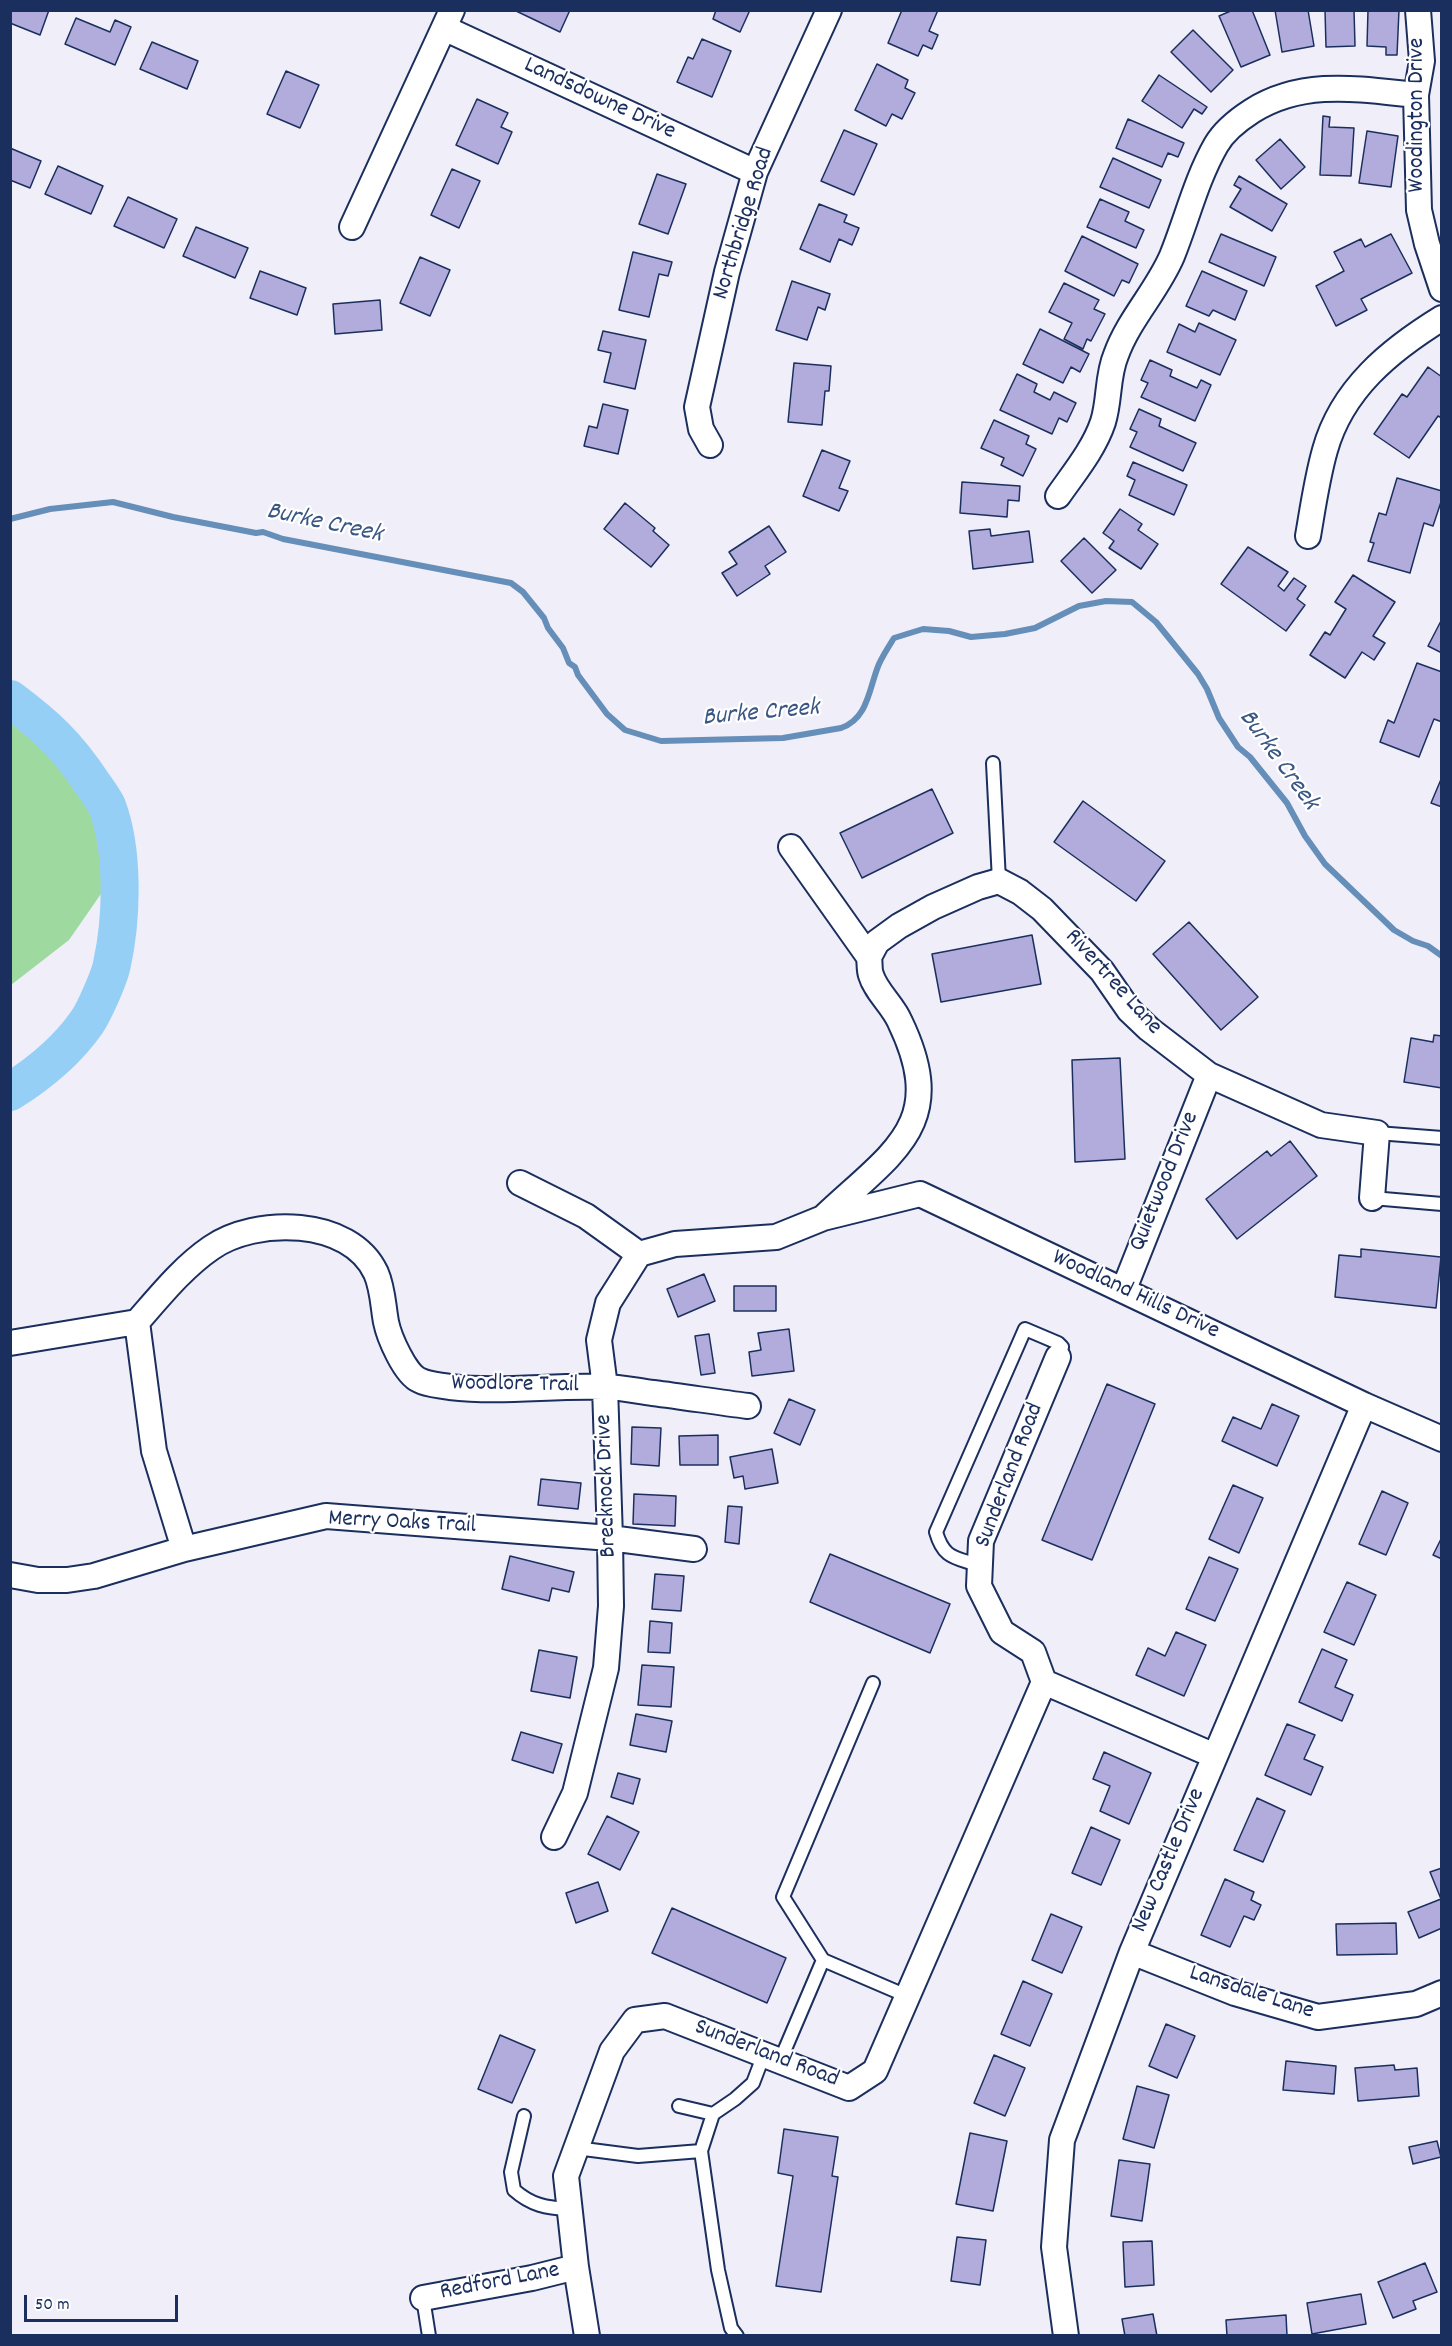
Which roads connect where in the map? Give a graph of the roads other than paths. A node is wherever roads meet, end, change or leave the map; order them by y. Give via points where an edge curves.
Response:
1 (829, 10) edge
2 (1418, 10) edge
3 (448, 19) edge
4 (1416, 95) junction
5 (755, 172) junction
6 (352, 226) dead end
7 (1442, 289) edge
8 (1442, 318) edge
9 (710, 445) dead end
10 (1058, 496) dead end
11 (1308, 536) dead end
12 (993, 763) dead end
13 (791, 847) dead end
14 (999, 882) junction
15 (869, 957) junction
16 (1209, 1075) junction
17 (1377, 1133) junction
18 (1442, 1138) edge
19 (520, 1183) dead end
20 (1372, 1198) joint
21 (1442, 1204) edge
22 (823, 1218) junction
23 (639, 1254) junction
24 (1124, 1289) junction
25 (137, 1322) junction
26 (10, 1342) edge
27 (1058, 1357) joint
28 (605, 1387) junction
29 (1364, 1405) junction
30 (748, 1406) dead end
31 (1442, 1439) edge
32 (610, 1538) junction
33 (183, 1549) junction
34 (694, 1549) dead end
35 (980, 1566) junction
36 (10, 1575) edge
37 (1044, 1682) junction
38 (873, 1683) dead end
39 (1215, 1756) junction
40 (554, 1837) dead end
41 (1132, 1952) junction
42 (823, 1960) junction
43 (1442, 1993) edge
44 (907, 1996) junction
45 (772, 2057) junction
46 (679, 2106) dead end
47 (713, 2114) junction
48 (524, 2116) dead end
49 (576, 2148) junction
50 (701, 2151) junction
51 (569, 2210) junction
52 (576, 2267) junction
53 (423, 2298) joint
54 (429, 2336) edge
55 (587, 2336) edge
56 (737, 2336) edge
57 (1066, 2336) edge

1 - 5 street, Northbridge Road
2 - 4 street, Woodington Drive via 1422,61
3 - 5 street, Landsdowne Drive
3 - 6 street, Landsdowne Drive
4 - 7 street, Woodington Drive via 1419,210
4 - 10 street via 1341,87 1313,89 1267,101 1228,129 1201,177 1172,257 1116,355 1097,437
5 - 9 street, Northbridge Road via 727,272 697,407 701,429
8 - 11 street via 1373,368 1355,389 1325,448
12 - 14 lane
13 - 15 street
14 - 15 street via 978,887 899,926 877,942
14 - 16 street, Rivertree Lane via 1042,909 1102,971 1129,1010
15 - 22 street via 871,976 897,1015 916,1058 920,1076 918,1105 909,1131 885,1160
16 - 17 street, Rivertree Lane via 1321,1125
16 - 24 street, Quietwood Drive
17 - 18 lane
17 - 20 street
19 - 23 street via 586,1216
20 - 21 lane
22 - 23 street via 776,1237 675,1244
22 - 24 street, Woodland Hills Drive via 920,1194
23 - 28 street, Brecknock Drive via 608,1303 599,1340
24 - 29 street, Woodland Hills Drive
25 - 26 street
25 - 28 street, Woodlore Trail via 174,1280 218,1244 244,1233 300,1227 319,1230 368,1258 377,1275 388,1330 405,1367 418,1380 470,1389
25 - 33 street via 154,1451
27 - 35 street, Sunderland Road via 981,1541
27 - 35 lane via 1062,1347 1058,1342 1025,1329 936,1532 946,1554
28 - 30 street, Woodlore Trail
28 - 32 street, Brecknock Drive
29 - 31 street, Woodland Hills Drive
29 - 39 street, New Castle Drive
32 - 33 street, Merry Oaks Trail via 327,1516
32 - 34 street, Merry Oaks Trail
32 - 40 street, Brecknock Drive via 611,1606 606,1668 575,1793
33 - 36 street, Merry Oaks Trail via 94,1576 38,1580
35 - 37 street, Sunderland Road via 979,1586 1002,1632 1033,1652
37 - 39 street
37 - 44 street, Sunderland Road
38 - 42 lane via 783,1897
39 - 41 street, New Castle Drive
41 - 43 street, Lansdale Lane via 1235,1994 1318,2017 1416,2004
41 - 57 street, New Castle Drive via 1062,2140 1054,2247
42 - 44 lane
42 - 45 lane
44 - 45 street, Sunderland Road via 875,2071 849,2088
45 - 47 lane via 753,2083
45 - 49 street, Sunderland Road via 665,2016 635,2020 612,2051
46 - 47 lane
47 - 50 lane
48 - 51 lane via 511,2172 514,2190 543,2207
49 - 50 lane via 638,2156
49 - 51 street, Sunderland Road via 566,2176
50 - 56 lane via 718,2270 731,2328
51 - 52 street, Sunderland Road
52 - 53 street, Redford Lane
52 - 55 street, Sunderland Road
53 - 54 lane

